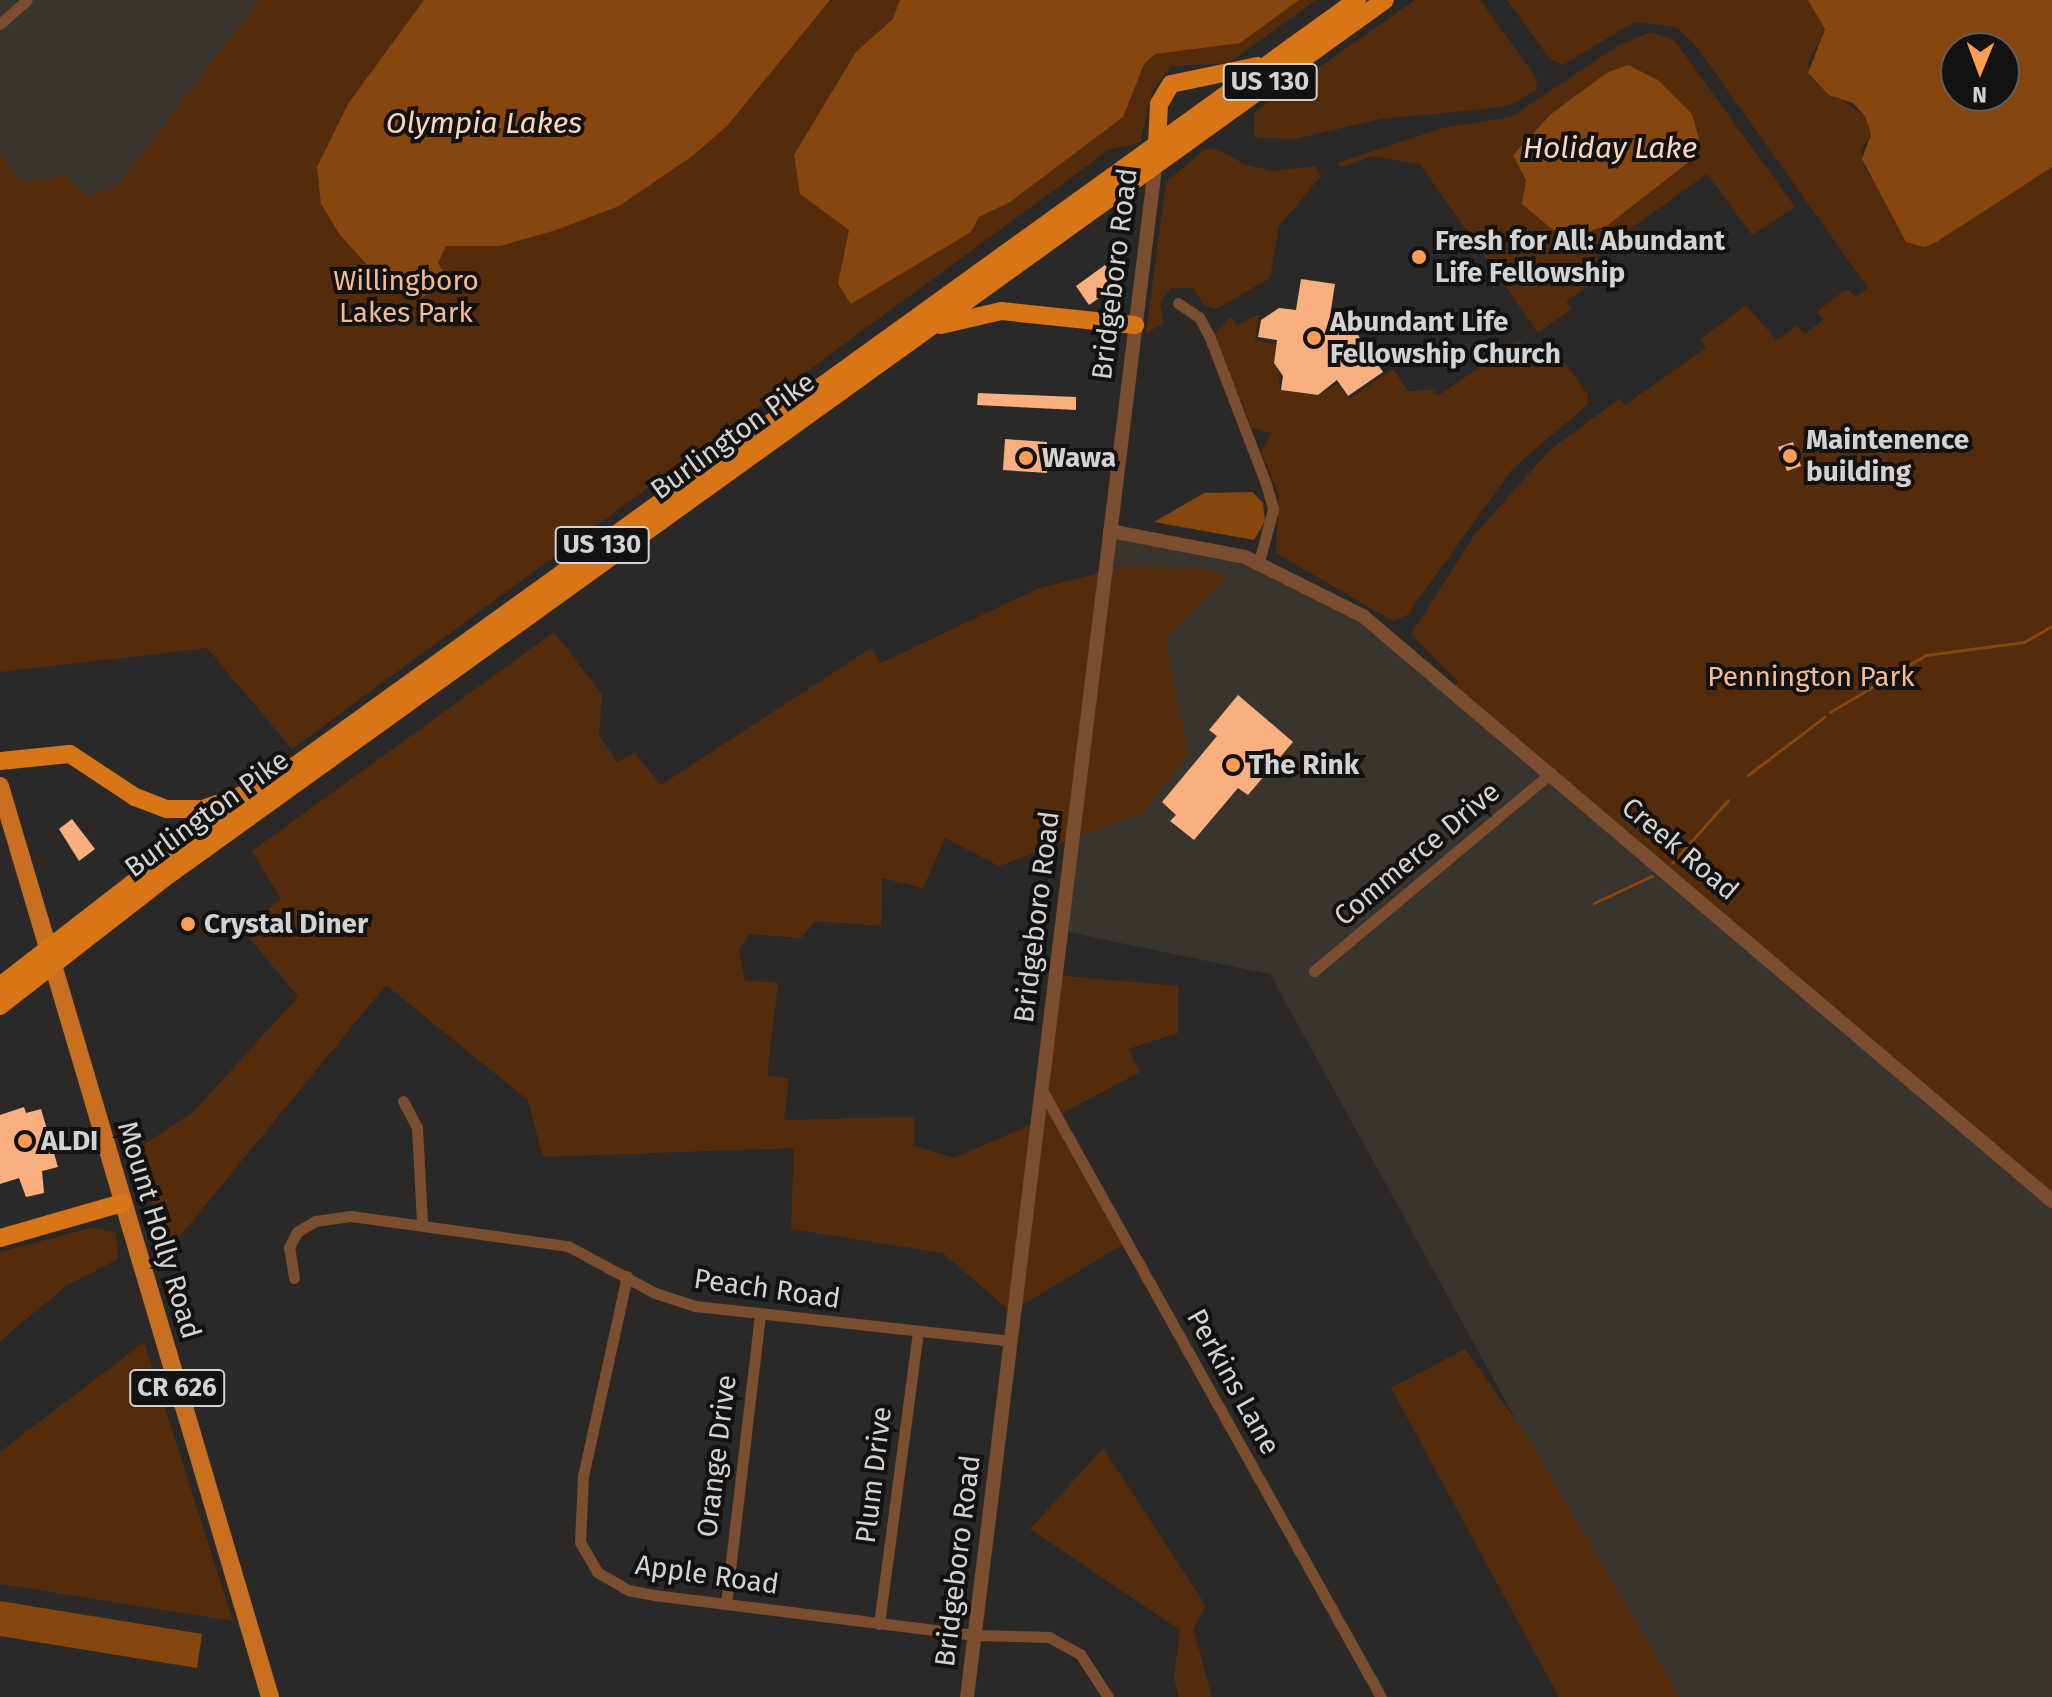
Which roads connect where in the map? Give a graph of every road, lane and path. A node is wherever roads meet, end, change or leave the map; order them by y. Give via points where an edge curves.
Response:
1 (27, 0) edge
2 (1357, 0) edge
3 (1385, 0) edge
4 (0, 24) edge
5 (1271, 62) junction
6 (1157, 144) junction
7 (1155, 164) junction
8 (1178, 303) dead end
9 (1135, 325) junction
10 (931, 328) junction
11 (1110, 531) junction
12 (1259, 562) junction
13 (0, 761) edge
14 (1551, 773) junction
15 (0, 786) edge
16 (264, 788) junction
17 (49, 956) junction
18 (1314, 971) dead end
19 (0, 986) edge
20 (0, 1006) edge
21 (1042, 1090) junction
22 (403, 1101) dead end
23 (2052, 1201) edge
24 (122, 1203) junction
25 (422, 1224) junction
26 (0, 1238) edge
27 (627, 1276) junction
28 (294, 1278) dead end
29 (760, 1315) junction
30 (918, 1332) junction
31 (1011, 1341) junction
32 (726, 1604) junction
33 (879, 1624) junction
34 (975, 1635) junction
35 (270, 1697) edge
36 (967, 1697) edge
37 (1108, 1697) edge
38 (1381, 1697) edge

1 - 4 street
2 - 5 highway, Burlington Pike / US 130
3 - 7 highway, Burlington Pike / US 130
5 - 6 highway, Burlington Pike / US 130
5 - 6 highway via 1171,84 1159,104
6 - 7 street, Bridgeboro Road
6 - 16 highway, Burlington Pike / US 130
7 - 9 street, Bridgeboro Road
7 - 10 highway, Burlington Pike / US 130
8 - 12 street via 1199,317 1210,338 1266,484 1273,509
9 - 10 highway via 1001,311
9 - 11 street, Bridgeboro Road
10 - 17 highway, Burlington Pike / US 130
11 - 12 street, Creek Road
11 - 21 street, Bridgeboro Road
12 - 14 street, Creek Road via 1363,616
13 - 16 highway via 70,754 135,797 167,809 203,809
14 - 18 street, Commerce Drive
14 - 23 street, Creek Road
15 - 17 main road, CR 626
16 - 17 highway, Burlington Pike / US 130
17 - 19 highway, Burlington Pike / US 130
17 - 20 highway, Burlington Pike / US 130
17 - 24 main road, Mount Holly Road / CR 626
21 - 31 street, Bridgeboro Road
21 - 38 street, Perkins Lane
22 - 25 street via 417,1127
24 - 26 highway
24 - 35 main road, Mount Holly Road / CR 626
25 - 27 street, Peach Road via 568,1246
25 - 28 street, Peach Road via 351,1216 315,1221 292,1239
27 - 29 street, Peach Road via 695,1306
27 - 32 street, Apple Road via 591,1422 580,1542 597,1572 617,1586
29 - 30 street, Peach Road
29 - 32 street, Orange Drive
30 - 31 street, Peach Road
30 - 33 street, Plum Drive
31 - 34 street, Bridgeboro Road
32 - 33 street, Apple Road
33 - 34 street, Apple Road
34 - 36 street, Bridgeboro Road
34 - 37 street, Apple Road via 1060,1641 1080,1654

